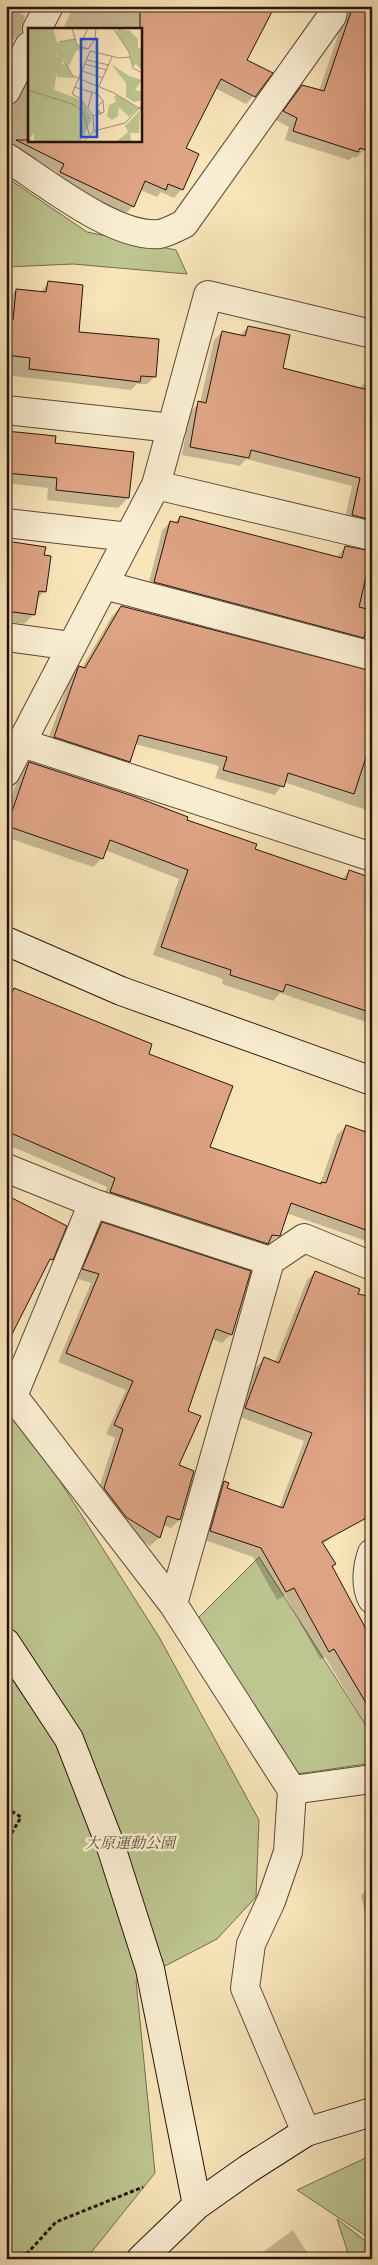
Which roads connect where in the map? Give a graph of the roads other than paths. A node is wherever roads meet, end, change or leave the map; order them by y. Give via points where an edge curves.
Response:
1 (49, 6) edge
2 (334, 6) edge
3 (38, 28) edge
4 (28, 48) edge
5 (6, 91) edge
6 (6, 157) edge
7 (372, 334) edge
8 (6, 410) edge
9 (172, 428) junction
10 (156, 485) junction
11 (6, 523) edge
12 (372, 536) edge
13 (129, 537) junction
14 (104, 585) junction
15 (6, 637) edge
16 (72, 646) junction
17 (372, 656) edge
18 (22, 743) junction
19 (6, 772) edge
20 (372, 858) edge
21 (6, 941) edge
22 (372, 1081) edge
23 (6, 1168) edge
24 (93, 1203) junction
25 (270, 1261) junction
26 (372, 1266) edge
27 (10, 1394) edge
28 (372, 1553) edge
29 (372, 1600) edge
30 (173, 1604) junction
31 (6, 1643) edge
32 (372, 1779) edge
33 (292, 1790) junction
34 (372, 2112) edge
35 (306, 2132) junction
36 (197, 2205) junction
37 (141, 2259) edge

1 - 3 street
2 - 6 street via 332,16 184,224 160,234 134,231 100,218
4 - 5 street
7 - 9 street via 208,295
8 - 9 street
9 - 10 street
10 - 12 street
10 - 13 street
11 - 13 street
13 - 14 street
14 - 16 street
14 - 17 street
15 - 16 street
16 - 18 street
18 - 19 street
18 - 20 street
21 - 22 street via 121,991
23 - 24 street
24 - 25 street
24 - 27 street
25 - 26 street via 304,1238
25 - 30 street
27 - 30 street
28 - 29 street via 368,1564 368,1592
30 - 33 street
31 - 36 street via 69,1739 111,1847 150,1968
32 - 33 street
33 - 35 street via 288,1852 271,1901 251,1944 245,1988
34 - 35 street
35 - 36 street
36 - 37 street

